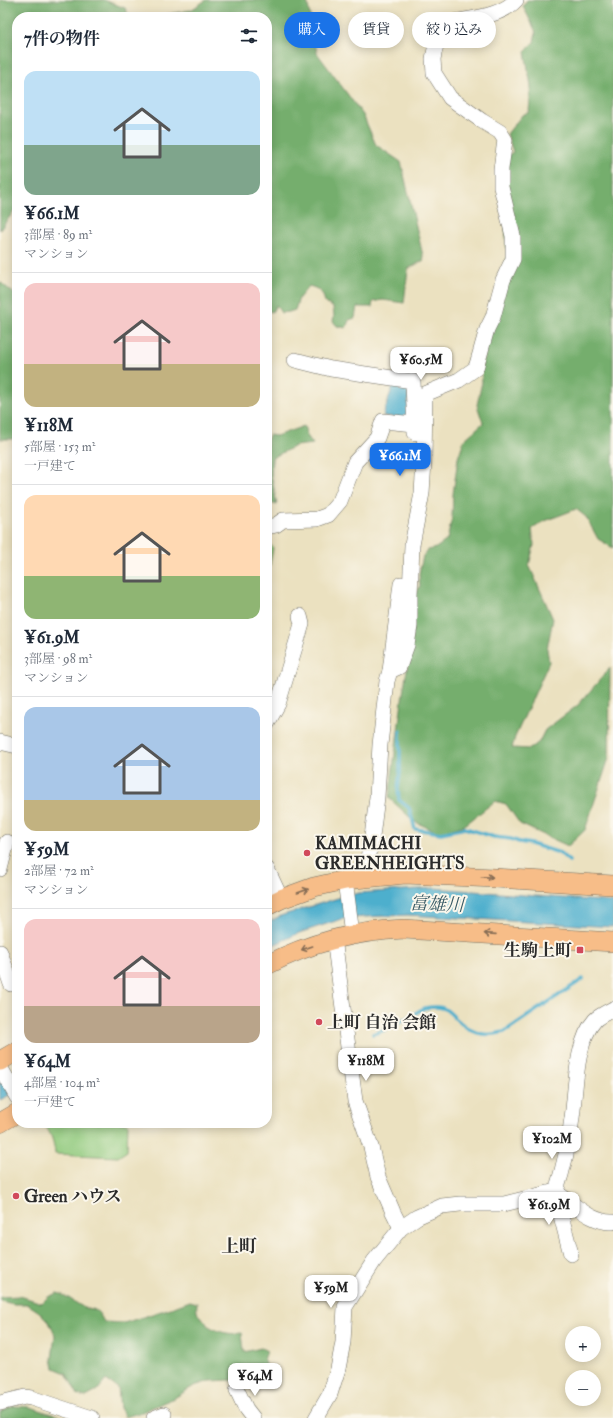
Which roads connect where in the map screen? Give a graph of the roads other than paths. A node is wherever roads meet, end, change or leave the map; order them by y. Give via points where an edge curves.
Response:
1 (516, 0) edge
2 (295, 360) dead end
3 (415, 424) junction
4 (272, 526) edge
5 (300, 616) dead end
6 (390, 671) junction
7 (272, 715) edge
8 (0, 742) edge
9 (12, 745) edge
10 (8, 841) edge
11 (0, 869) edge
12 (365, 878) junction
13 (345, 880) junction
14 (613, 886) edge
15 (274, 902) edge
16 (343, 936) junction
17 (613, 942) edge
18 (0, 952) edge
19 (272, 962) edge
20 (9, 985) edge
21 (613, 1009) edge
22 (12, 1054) edge
23 (0, 1061) edge
24 (0, 1067) edge
25 (12, 1088) edge
26 (12, 1116) edge
27 (0, 1123) edge
28 (558, 1193) junction
29 (613, 1222) edge
30 (401, 1228) junction
31 (571, 1254) dead end
32 (237, 1390) dead end
33 (0, 1403) edge
34 (92, 1418) edge
35 (252, 1418) edge
36 (316, 1418) edge

1 - 6 street via 492,15 449,23 439,36 434,49 434,73 450,98 500,132 505,140 501,187 513,236 513,259 487,329 476,368 460,380 425,394 422,493 412,545 410,626 407,645 399,667
2 - 3 street via 331,369 413,381
3 - 4 street via 383,421 377,438 356,462 340,501 328,515 317,519 283,520
3 - 6 street via 412,490
5 - 7 street via 302,624 278,704
6 - 12 street via 380,745 377,797
8 - 9 street
10 - 11 street
12 - 13 main road
12 -> 14 main road via 405,874
15 -> 13 main road
13 - 16 street
17 -> 16 main road via 404,929 376,930
16 -> 19 main road via 288,954
16 - 30 street via 355,1101 378,1176
18 - 20 street
21 - 28 street via 596,1019 584,1040 576,1078 564,1170
22 - 23 main road
24 - 25 street
26 - 27 main road
28 - 29 street via 597,1220
28 - 30 street via 504,1204 442,1206 417,1217
28 - 31 street via 560,1212
30 - 36 street via 374,1261 345,1307 344,1342 338,1369 330,1394
32 - 35 street
33 - 34 street via 25,1397

